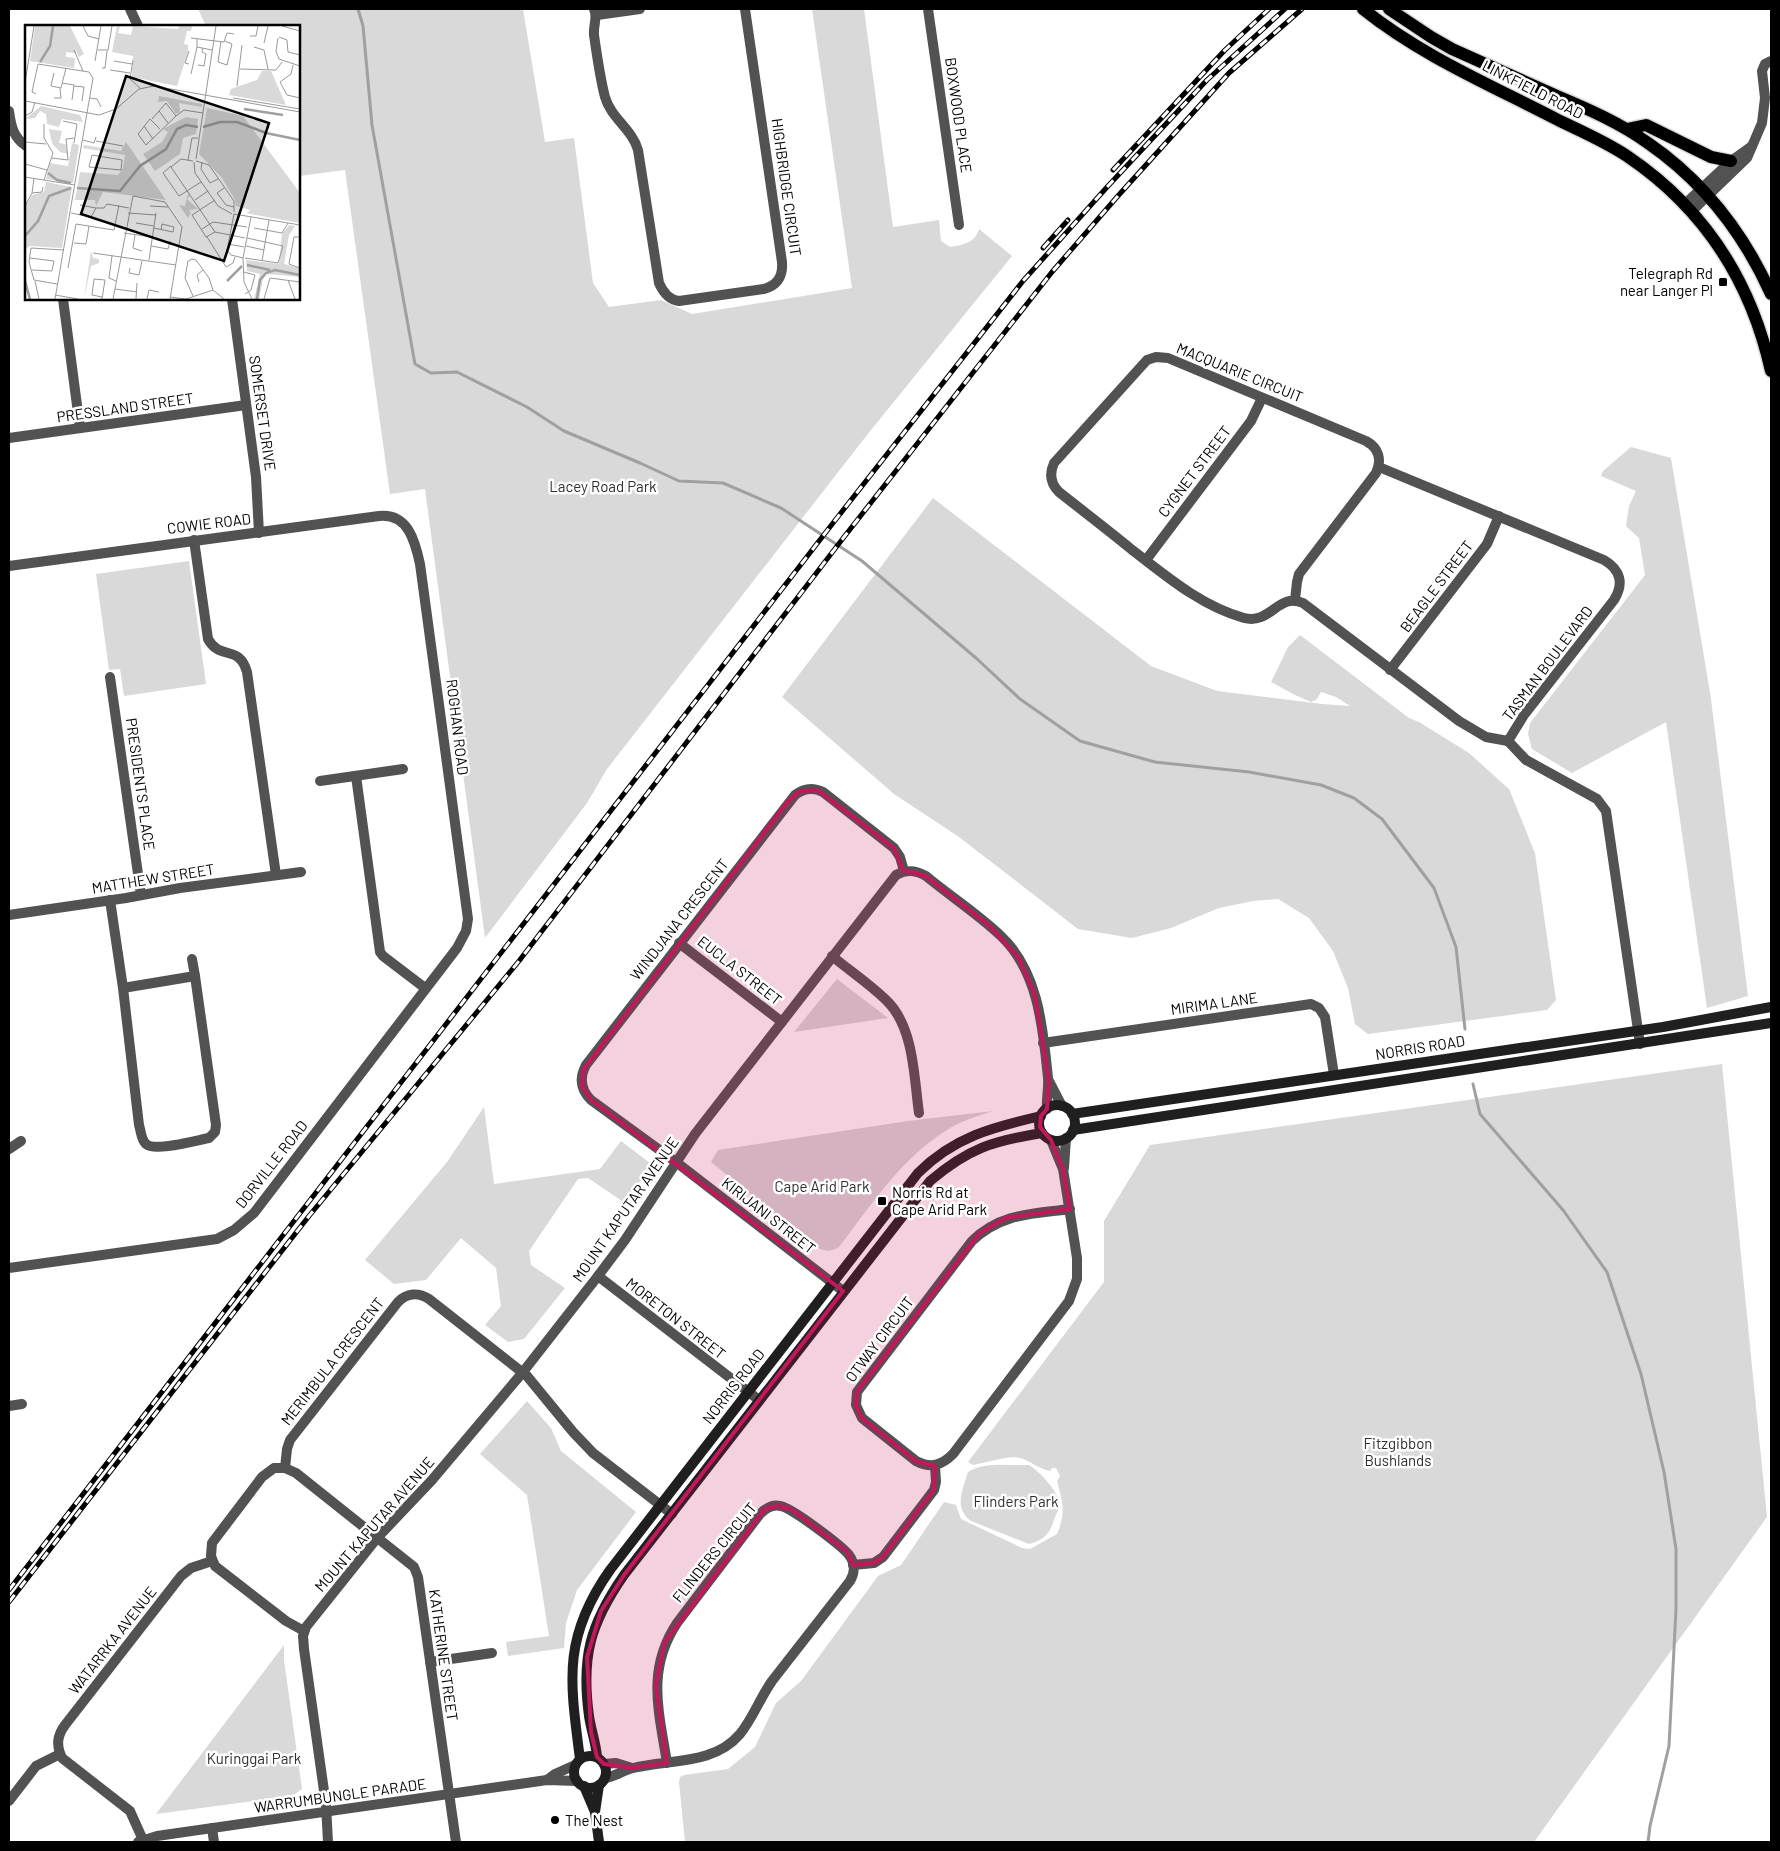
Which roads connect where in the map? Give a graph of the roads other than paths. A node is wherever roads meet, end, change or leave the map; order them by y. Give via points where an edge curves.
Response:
1 (130, 9) edge
2 (640, 9) edge
3 (745, 9) edge
4 (928, 9) edge
5 (1363, 9) edge
6 (1389, 9) edge
7 (595, 12) edge
8 (138, 25) edge
9 (1768, 62) edge
10 (9, 111) edge
11 (1627, 129) junction
12 (25, 145) edge
13 (1752, 146) junction
14 (1731, 161) junction
15 (1705, 192) junction
16 (1689, 207) junction
17 (959, 225) dead end
18 (1771, 294) edge
19 (63, 300) edge
20 (232, 300) edge
21 (1771, 371) edge
22 (1262, 398) junction
23 (246, 404) junction
24 (80, 428) junction
25 (9, 438) edge
26 (1379, 467) junction
27 (1500, 516) junction
28 (408, 528) joint
29 (259, 532) junction
30 (194, 540) junction
31 (1146, 560) junction
32 (9, 566) edge
33 (1295, 600) junction
34 (1390, 670) junction
35 (110, 677) dead end
36 (1508, 741) junction
37 (403, 770) dead end
38 (356, 776) junction
39 (320, 781) dead end
40 (904, 871) junction
41 (301, 872) dead end
42 (276, 875) junction
43 (142, 895) junction
44 (110, 900) junction
45 (9, 915) edge
46 (466, 932) joint
47 (679, 943) junction
48 (832, 956) junction
49 (192, 959) dead end
50 (195, 976) junction
51 (123, 988) junction
52 (425, 988) junction
53 (1771, 1007) edge
54 (782, 1022) junction
55 (1771, 1023) edge
56 (1638, 1030) junction
57 (1043, 1044) junction
58 (1640, 1044) junction
59 (1334, 1076) junction
60 (1049, 1081) junction
61 (1062, 1106) junction
62 (1044, 1112) junction
63 (919, 1113) dead end
64 (1072, 1114) junction
65 (1073, 1130) junction
66 (1042, 1133) junction
67 (1066, 1138) junction
68 (1051, 1140) junction
69 (21, 1141) dead end
70 (9, 1149) edge
71 (676, 1162) junction
72 (1063, 1169) junction
73 (1070, 1209) junction
74 (9, 1268) edge
75 (598, 1276) junction
76 (832, 1282) junction
77 (843, 1291) junction
78 (523, 1372) junction
79 (748, 1392) junction
80 (759, 1400) junction
81 (22, 1404) dead end
82 (9, 1406) edge
83 (935, 1466) junction
84 (285, 1468) junction
85 (661, 1505) junction
86 (672, 1514) junction
87 (378, 1537) junction
88 (212, 1561) junction
89 (853, 1565) junction
90 (304, 1631) junction
91 (492, 1653) dead end
92 (430, 1662) junction
93 (60, 1754) junction
94 (601, 1760) junction
95 (578, 1762) junction
96 (667, 1763) junction
97 (632, 1768) junction
98 (547, 1780) junction
99 (602, 1782) junction
100 (580, 1784) junction
101 (449, 1794) junction
102 (9, 1801) edge
103 (327, 1812) junction
104 (595, 1812) junction
105 (212, 1828) junction
106 (140, 1841) edge
107 (214, 1842) edge
108 (328, 1842) edge
109 (456, 1842) edge
110 (599, 1842) edge

1 - 8 street
2 - 7 street
3 - 7 street, HIGHBRIDGE CIRCUIT via 782,262 781,276 774,285 764,289 679,301 667,296 659,283 638,150 606,98 594,35
4 - 17 street, BOXWOOD PLACE
5 - 16 main road, LINKFIELD ROAD via 1394,33 1441,61 1610,146 1644,169
6 - 11 main road, LINKFIELD ROAD via 1452,49
9 - 13 street via 1762,71 1764,113
10 - 12 street via 11,130
11 - 14 main road via 1646,125 1706,154
11 - 15 main road, LINKFIELD ROAD via 1664,155
13 - 14 street
13 - 15 street via 1747,158
14 - 15 street
15 - 16 street
15 - 18 main road, LINKFIELD ROAD via 1751,254
16 - 21 main road, LINKFIELD ROAD via 1739,279 1756,319
19 - 24 street
20 - 23 street, SOMERSET DRIVE
22 - 26 street, MACQUARIE CIRCUIT via 1366,440 1378,452
22 - 31 street, CYGNET STREET via 1251,421
22 - 31 street, MACQUARIE CIRCUIT via 1168,358 1152,358 1143,363 1054,463 1052,479 1055,488
23 - 24 street, PRESSLAND STREET
23 - 29 street, SOMERSET DRIVE via 256,477
24 - 25 street, PRESSLAND STREET
26 - 27 street, TASMAN BOULEVARD
26 - 33 street via 1299,574
27 - 34 street, BEAGLE STREET via 1487,544
27 - 36 street, TASMAN BOULEVARD via 1612,565 1618,572 1620,583 1614,600 1524,715
28 - 29 street, COWIE ROAD via 396,518 384,515
28 - 46 street, ROGHAN ROAD via 417,551 429,624 467,911
29 - 30 street, COWIE ROAD
30 - 32 street, COWIE ROAD
30 - 42 street via 208,640 218,651 233,653 240,658 247,672
31 - 33 street, MACQUARIE CIRCUIT via 1194,596 1244,618 1266,616 1282,602
33 - 34 street
34 - 36 street via 1481,735
35 - 43 street, PRESIDENTS PLACE
36 - 56 street, TASMAN BOULEVARD via 1526,760 1597,799 1606,811
37 - 38 street
38 - 39 street
38 - 52 street via 380,952
40 - 47 street, WINDJANA CRESCENT via 894,848 823,792 806,789 788,801
40 - 48 street, MOUNT KAPUTAR AVENUE via 892,878
40 - 57 street via 926,876 990,926 1012,948 1033,986
41 - 42 street, MATTHEW STREET
42 - 43 street, MATTHEW STREET
43 - 44 street, MATTHEW STREET
44 - 45 street, MATTHEW STREET
44 - 51 street
46 - 52 street, DORVILLE ROAD via 458,948
47 - 54 street, EUCLA STREET
47 - 71 street, WINDJANA CRESCENT via 586,1065 581,1081 591,1100
48 - 54 street, MOUNT KAPUTAR AVENUE
48 - 63 street via 886,1000 901,1020 909,1044
49 - 50 street
50 - 51 street
50 - 51 street via 215,1132 209,1138 156,1148 144,1141 139,1125
52 - 74 street, DORVILLE ROAD via 254,1213 234,1230 217,1239
53 - 56 main road, NORRIS ROAD
54 - 71 street, MOUNT KAPUTAR AVENUE
55 - 58 main road, NORRIS ROAD
56 - 58 street, TASMAN BOULEVARD
56 - 59 main road, NORRIS ROAD
57 - 59 street, MIRIMA LANE via 1311,1004 1324,1016
57 - 60 street
58 - 65 main road, NORRIS ROAD
59 - 64 main road, NORRIS ROAD
60 - 61 street
60 - 62 street
61 - 62 main road
61 - 64 main road
62 - 66 main road
62 - 76 main road, NORRIS ROAD via 978,1132 930,1161 908,1184
64 - 65 main road
65 - 67 main road
66 - 68 main road
66 - 77 main road, NORRIS ROAD via 986,1144 947,1166 930,1181
67 - 68 main road
67 - 72 street
68 - 72 street
69 - 70 street
71 - 75 street, MOUNT KAPUTAR AVENUE
71 - 76 street, KIRIJANI STREET
72 - 73 street
73 - 83 street via 1078,1268 1069,1301 953,1454
73 - 83 street, OTWAY CIRCUIT via 1006,1218 980,1234 857,1392 856,1405 862,1418 916,1461
75 - 78 street, MOUNT KAPUTAR AVENUE
75 - 79 street, MORETON STREET
76 - 77 street, KIRIJANI STREET
76 - 79 main road, NORRIS ROAD
77 - 80 main road, NORRIS ROAD
78 - 84 street, MERIMBULA CRESCENT via 429,1299 418,1294 407,1295 398,1302 290,1440
78 - 85 street via 593,1453
78 - 87 street, MOUNT KAPUTAR AVENUE via 432,1480
79 - 80 street, MORETON STREET
79 - 85 main road, NORRIS ROAD
80 - 86 main road, NORRIS ROAD
81 - 82 street
83 - 89 street via 934,1490 883,1557 874,1563
84 - 87 street, KATHERINE STREET via 296,1473
84 - 88 street via 274,1468 262,1477 214,1539
85 - 86 street
85 - 95 main road, NORRIS ROAD via 599,1586 579,1630 572,1677
86 - 94 main road, NORRIS ROAD via 610,1595 590,1640 586,1688 591,1732
87 - 90 street, MOUNT KAPUTAR AVENUE
87 - 92 street, KATHERINE STREET via 411,1563 417,1572
88 - 90 street via 286,1621
88 - 93 street, WATARRKA AVENUE via 191,1568 181,1576 60,1731
89 - 96 street via 850,1581 772,1681 741,1733 717,1752
89 - 96 street, FLINDERS CIRCUIT via 847,1552 792,1510 775,1506 760,1514 677,1623 661,1651 656,1684
90 - 103 street
91 - 92 street
92 - 101 street, KATHERINE STREET
93 - 102 street via 36,1766
93 - 106 street via 130,1811
94 - 95 main road via 589,1756
94 - 97 street
94 - 99 main road via 606,1774
95 - 98 street, WARRUMBUNGLE PARADE
95 - 100 main road via 575,1776
96 - 97 street
97 - 99 street
98 - 100 street, WARRUMBUNGLE PARADE
98 - 101 street, WARRUMBUNGLE PARADE
99 - 100 main road via 594,1787
99 - 104 main road
100 - 104 main road
101 - 103 street, WARRUMBUNGLE PARADE
101 - 109 street, KATHERINE STREET
103 - 105 street, WARRUMBUNGLE PARADE
103 - 108 street
104 - 110 main road
105 - 106 street, WARRUMBUNGLE PARADE
105 - 107 street

